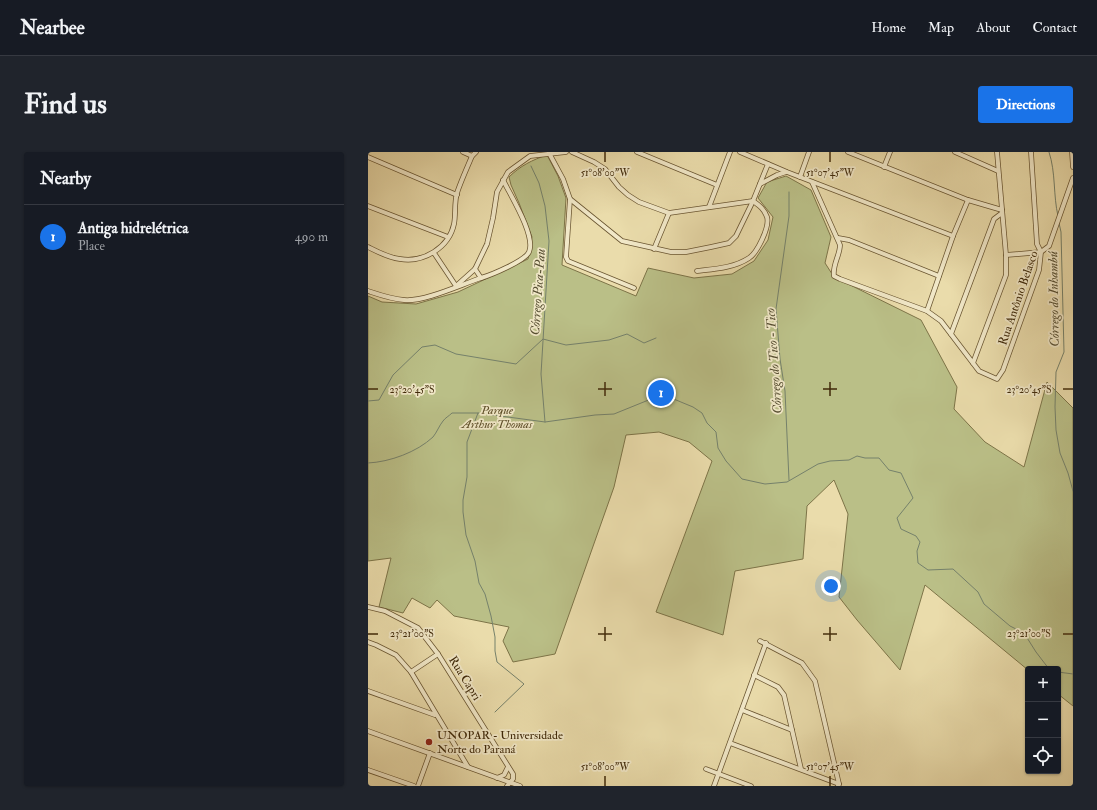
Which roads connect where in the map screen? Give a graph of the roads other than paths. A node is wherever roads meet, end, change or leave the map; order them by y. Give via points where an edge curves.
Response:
1 (463, 152) edge
2 (476, 152) edge
3 (566, 152) edge
4 (572, 152) edge
5 (637, 152) edge
6 (730, 152) edge
7 (740, 152) edge
8 (809, 152) edge
9 (848, 152) edge
10 (890, 152) edge
11 (955, 152) edge
12 (997, 152) edge
13 (1031, 152) edge
14 (1072, 152) edge
15 (543, 153) edge
16 (549, 153) junction
17 (472, 156) junction
18 (368, 157) edge
19 (768, 164) junction
20 (884, 167) junction
21 (1073, 167) edge
22 (998, 170) junction
23 (787, 172) junction
24 (800, 177) junction
25 (1073, 178) edge
26 (503, 180) junction
27 (812, 182) junction
28 (759, 184) junction
29 (717, 185) junction
30 (457, 195) junction
31 (570, 199) junction
32 (968, 200) junction
33 (753, 201) junction
34 (368, 206) edge
35 (709, 207) junction
36 (1002, 211) junction
37 (669, 213) junction
38 (953, 236) junction
39 (448, 237) junction
40 (838, 238) junction
41 (368, 247) edge
42 (654, 249) junction
43 (434, 252) junction
44 (1041, 252) junction
45 (1006, 255) junction
46 (475, 268) junction
47 (698, 271) dead end
48 (939, 276) junction
49 (481, 278) junction
50 (456, 286) junction
51 (634, 288) dead end
52 (368, 291) edge
53 (927, 311) junction
54 (951, 334) junction
55 (973, 363) junction
56 (368, 607) edge
57 (760, 641) dead end
58 (368, 642) edge
59 (766, 643) junction
60 (438, 654) junction
61 (411, 672) junction
62 (754, 675) junction
63 (368, 691) edge
64 (742, 710) junction
65 (436, 715) junction
66 (792, 730) junction
67 (368, 731) edge
68 (730, 743) junction
69 (430, 753) junction
70 (468, 767) junction
71 (508, 767) junction
72 (706, 769) dead end
73 (801, 769) junction
74 (368, 770) edge
75 (719, 774) junction
76 (496, 778) junction
77 (508, 784) edge
78 (839, 785) edge
79 (414, 786) edge
80 (418, 786) edge
81 (520, 786) edge
82 (714, 786) edge
83 (751, 786) edge

1 - 17 street
2 - 17 street
3 - 16 street
4 - 37 street via 605,169 619,187 639,202
5 - 29 street
6 - 29 street
7 - 19 street
8 - 24 street
9 - 20 street
10 - 20 street
11 - 22 street
12 - 22 street
13 - 44 street via 1038,244
14 - 21 street
15 - 16 street
15 - 26 street via 530,156 508,172
16 - 31 street
17 - 30 street
18 - 30 street
19 - 23 street
19 - 28 street
20 - 32 street
22 - 36 street
23 - 24 street
23 - 28 street
24 - 27 street
25 - 44 street, Rua Antônio Belasco via 1049,246
26 - 46 street via 497,192 487,244
26 - 49 street via 528,230 529,252 524,258
27 - 38 street
27 - 40 street
28 - 33 street
29 - 35 street
30 - 39 street via 454,225
31 - 42 street via 622,241
31 - 51 street via 566,256 568,261
32 - 36 street
32 - 38 street
33 - 35 street
33 - 42 street via 736,236 729,243 686,252
33 - 47 street via 762,207 768,219 763,240 749,258 731,266
34 - 39 street
35 - 37 street
36 - 45 street
36 - 54 street via 994,220
37 - 42 street
38 - 48 street
39 - 43 street
40 - 48 street via 849,240
40 - 53 street via 840,247 834,276
41 - 43 street via 399,259 409,260 422,258
43 - 50 street
44 - 45 street
44 - 55 street, Rua Antônio Belasco via 1039,270 1003,370 997,379 979,371
45 - 55 street via 1006,275
46 - 49 street
46 - 50 street
48 - 53 street
49 - 50 street
50 - 52 street via 422,299 405,300 388,298
53 - 54 street via 941,321
54 - 55 street
56 - 60 street, Rua Capri via 385,611 418,628
57 - 59 street
58 - 61 street via 396,655
59 - 62 street
59 - 78 street via 802,663 815,681
60 - 61 street
60 - 71 street, Rua Capri
61 - 65 street
62 - 64 street
62 - 66 street via 778,687 784,695
63 - 65 street
64 - 66 street
64 - 68 street
65 - 70 street
66 - 73 street
67 - 69 street
68 - 73 street
68 - 75 street
69 - 70 street
69 - 80 street
70 - 76 street
71 - 76 street via 504,775
71 - 77 street, Rua Capri via 513,777
72 - 75 street
73 - 78 street
74 - 79 street
75 - 82 street
75 - 83 street
76 - 77 street
77 - 81 street

